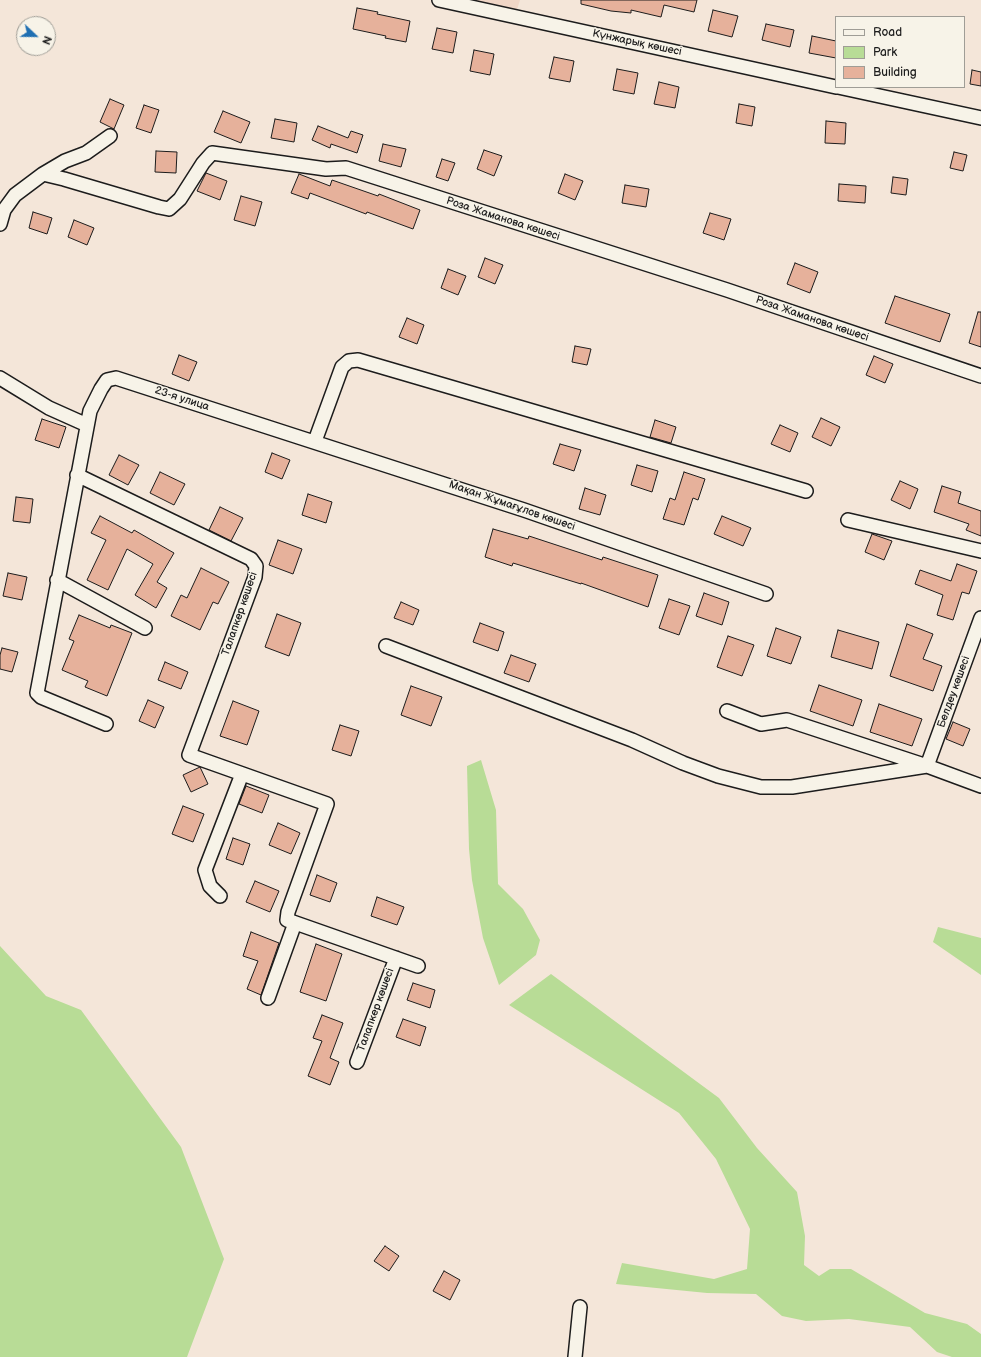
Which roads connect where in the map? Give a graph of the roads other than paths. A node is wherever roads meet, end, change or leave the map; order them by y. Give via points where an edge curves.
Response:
1 (439, 0) edge
2 (835, 87) edge
3 (842, 88) edge
4 (981, 118) edge
5 (110, 136) dead end
6 (43, 174) junction
7 (0, 224) edge
8 (981, 376) edge
9 (0, 378) edge
10 (257, 422) joint
11 (87, 425) junction
12 (315, 441) junction
13 (77, 474) junction
14 (806, 491) dead end
15 (848, 520) dead end
16 (981, 551) edge
17 (58, 580) junction
18 (766, 594) dead end
19 (981, 618) edge
20 (145, 628) dead end
21 (386, 646) dead end
22 (727, 711) dead end
23 (106, 724) dead end
24 (927, 766) junction
25 (242, 774) junction
26 (981, 786) edge
27 (220, 896) dead end
28 (295, 922) junction
29 (396, 958) junction
30 (418, 966) dead end
31 (268, 998) dead end
32 (357, 1062) dead end
33 (580, 1307) dead end
34 (575, 1357) edge

1 - 2 street, Күнжарық көшесі
3 - 4 street, Күнжарық көшесі
5 - 6 street via 86,153
6 - 7 street via 15,195 4,210
6 - 8 street, Роза Жаманова көшесі via 169,209 180,199 212,153 326,169 346,168 727,290
9 - 11 street via 49,408
10 - 11 street, 23-я улица via 116,378 107,380 101,389 90,411
10 - 12 street, Мақан Жұмағұлов көшесі
11 - 13 street
12 - 14 street via 342,367 349,361 358,360
12 - 18 street, Мақан Жұмағұлов көшесі
13 - 17 street
13 - 25 street, Талапкер көшесі via 251,559 256,566 255,577 189,755
15 - 16 street
17 - 20 street
17 - 23 street via 37,693 41,697
19 - 24 street, Белдеу көшесі
21 - 24 street via 632,740 683,763 718,776 761,787 792,787
22 - 24 street via 762,724 786,720
24 - 26 street
25 - 27 street via 205,870 210,886
25 - 28 street, Талапкер көшесі via 327,804 288,912 287,920
28 - 29 street, Талапкер көшесі
28 - 31 street
29 - 30 street, Талапкер көшесі
29 - 32 street, Талапкер көшесі
33 - 34 street

